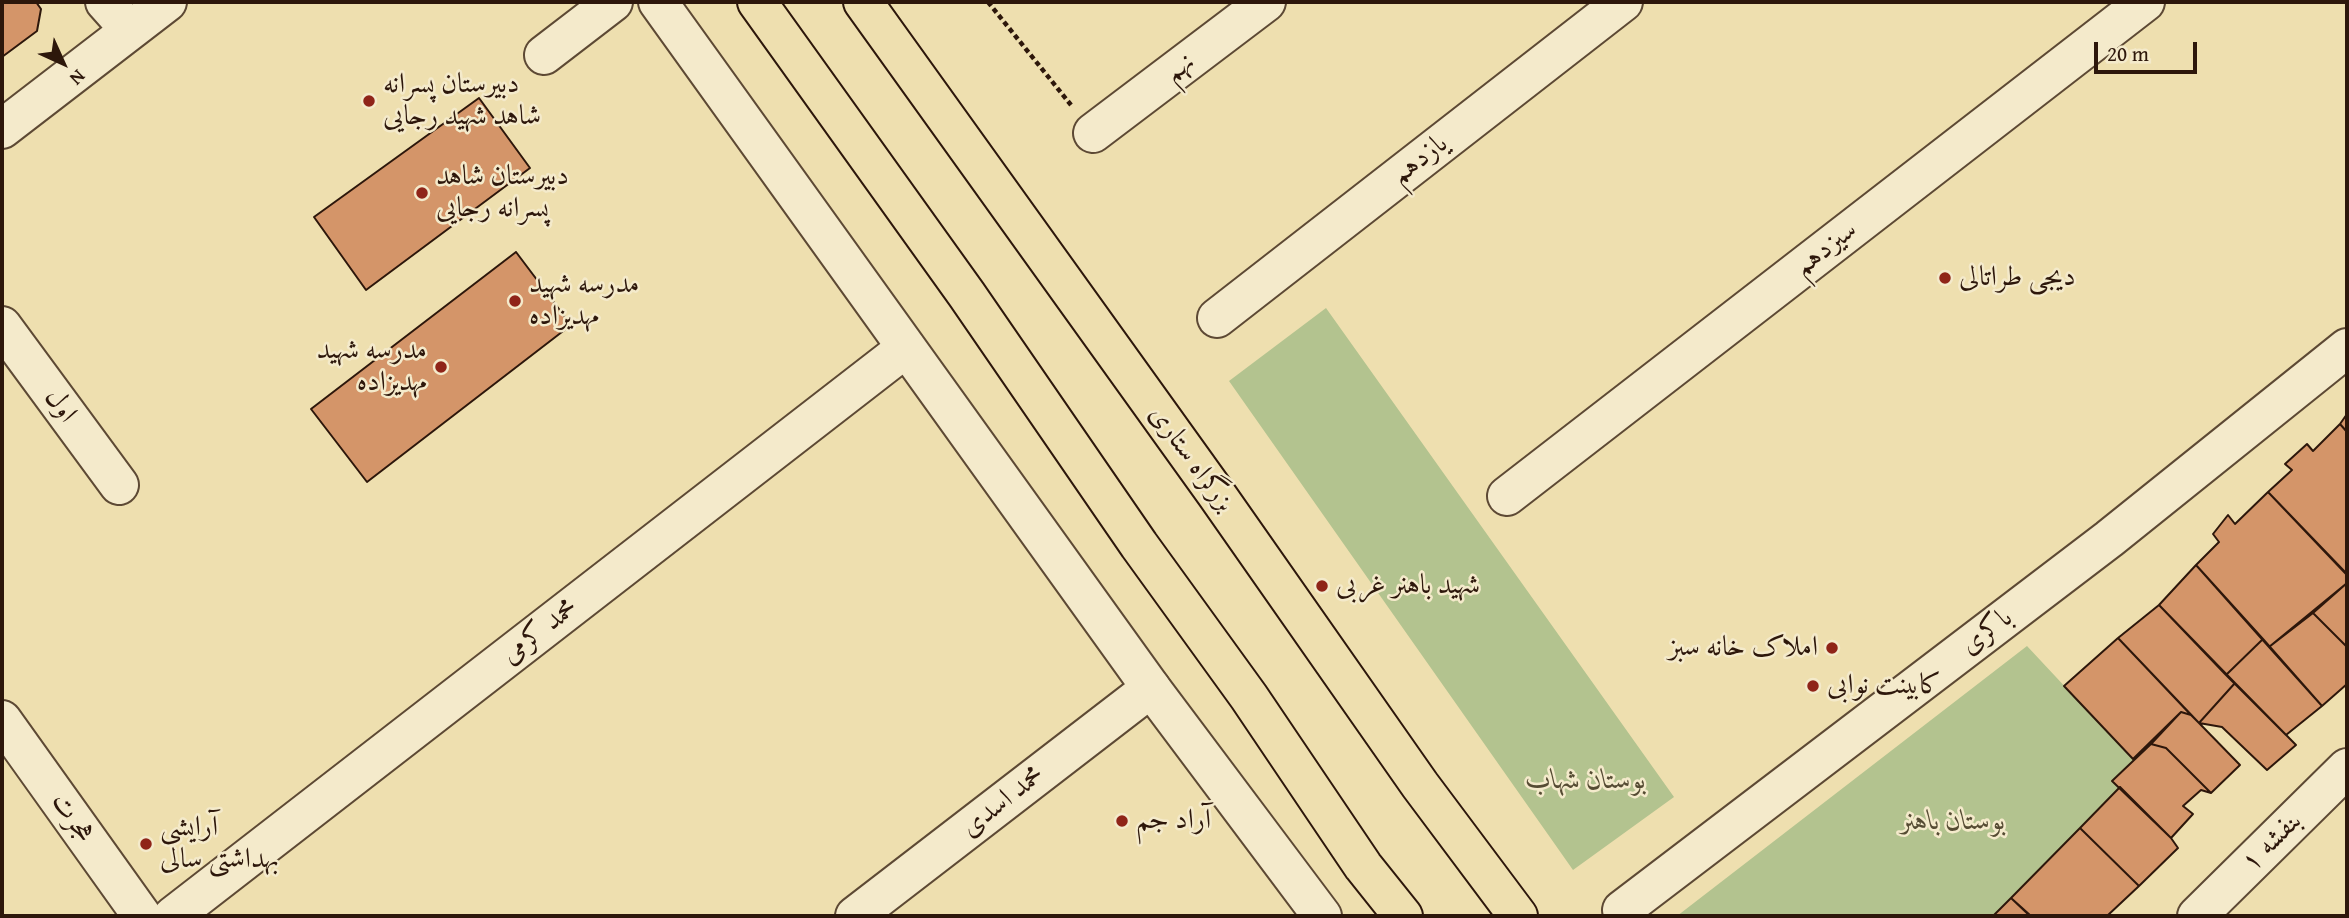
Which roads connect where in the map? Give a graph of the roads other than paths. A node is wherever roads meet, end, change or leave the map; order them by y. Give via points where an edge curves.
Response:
1 (167, 2) edge
2 (613, 2) edge
3 (658, 2) edge
4 (757, 2) edge
5 (863, 2) edge
6 (1266, 2) edge
7 (1623, 2) edge
8 (2145, 2) edge
9 (117, 16) edge
10 (544, 55) dead end
11 (2, 129) edge
12 (1093, 133) road end
13 (1217, 318) dead end
14 (2, 326) edge
15 (906, 348) junction
16 (2347, 348) edge
17 (119, 485) dead end
18 (1507, 496) dead end
19 (1151, 688) junction
20 (2, 720) edge
21 (2347, 768) edge
22 (1622, 910) dead end
23 (142, 916) edge
24 (173, 916) edge
25 (856, 916) edge
26 (1322, 916) edge
27 (1403, 916) edge
28 (1518, 916) edge
29 (2197, 916) edge

1 - 9 street
2 - 10 street
3 - 15 street
4 - 27 highway via 1249,697 1363,866
5 - 28 highway, بزرگراه ستاری
6 - 12 street, نهم
7 - 13 street, یازدهم
8 - 18 street, سیزدهم
9 - 11 street
14 - 17 street, اول
15 - 19 street
15 - 24 street, محمد کرمی
16 - 22 street, باکری via 2098,547
19 - 25 street, محمد اسدی
19 - 26 street
20 - 23 street, هجرت
21 - 29 street, بنفشه ۱

